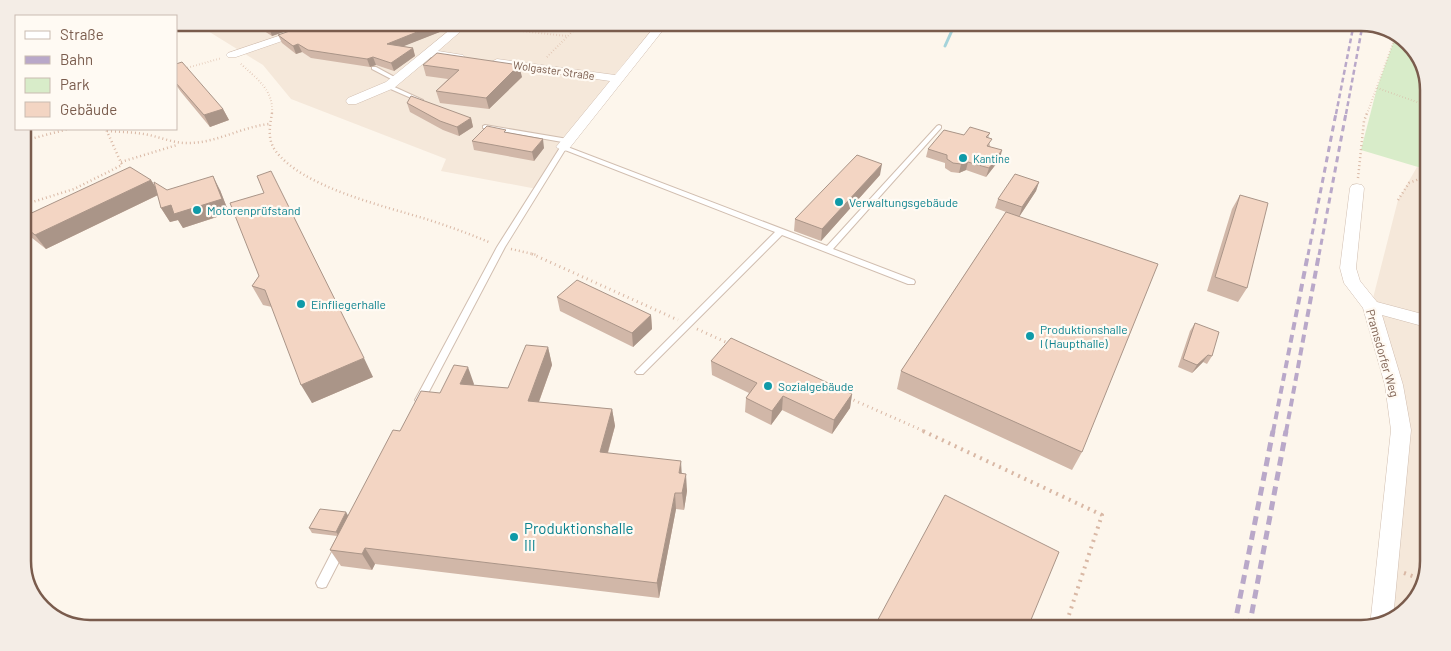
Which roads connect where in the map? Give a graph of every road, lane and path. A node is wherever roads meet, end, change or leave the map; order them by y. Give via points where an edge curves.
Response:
1 (307, 31) edge
2 (456, 31) edge
3 (521, 31) joint
4 (572, 31) edge
5 (657, 31) edge
6 (517, 34) dead end
7 (546, 34) junction
8 (567, 36) junction
9 (541, 38) dead end
10 (1394, 41) edge
11 (430, 53) junction
12 (232, 55) joint
13 (469, 58) edge
14 (488, 61) edge
15 (374, 68) dead end
16 (536, 68) junction
17 (178, 70) edge
18 (618, 79) junction
19 (393, 83) junction
20 (1376, 88) junction
21 (352, 101) dead end
22 (425, 103) edge
23 (1420, 103) edge
24 (269, 124) dead end
25 (485, 127) edge
26 (938, 127) dead end
27 (65, 130) edge
28 (107, 130) edge
29 (31, 140) edge
30 (180, 144) junction
31 (566, 144) junction
32 (121, 162) junction
33 (1420, 179) edge
34 (1357, 188) joint
35 (1398, 200) dead end
36 (31, 203) edge
37 (781, 232) junction
38 (828, 250) junction
39 (911, 282) dead end
40 (1371, 306) junction
41 (1420, 319) edge
42 (640, 372) dead end
43 (414, 411) edge
44 (345, 540) edge
45 (322, 583) dead end
46 (1382, 616) edge

1 - 12 street
2 - 11 street
3 - 6 path
3 - 7 path
4 - 8 path
5 - 18 street
7 - 8 path
7 - 9 path
8 - 16 path
10 - 20 path
11 - 13 street
11 - 19 street
12 - 17 path
14 - 16 street, Wolgaster Straße
15 - 19 lane
16 - 18 street, Wolgaster Straße
18 - 31 street
19 - 21 street
19 - 22 lane
20 - 23 path
20 - 34 path via 1364,121
24 - 30 path
25 - 31 lane
26 - 38 lane
27 - 29 path
28 - 30 path
28 - 32 path
30 - 32 path
31 - 37 lane
31 - 43 lane via 501,247
32 - 36 path via 122,165 88,184
33 - 35 path via 1409,183
34 - 40 street, Pramsdorfer Weg via 1348,268 1352,283
37 - 38 lane
37 - 42 lane
38 - 39 lane
40 - 41 street
40 - 46 street, Pramsdorfer Weg via 1394,385 1401,430
44 - 45 lane

